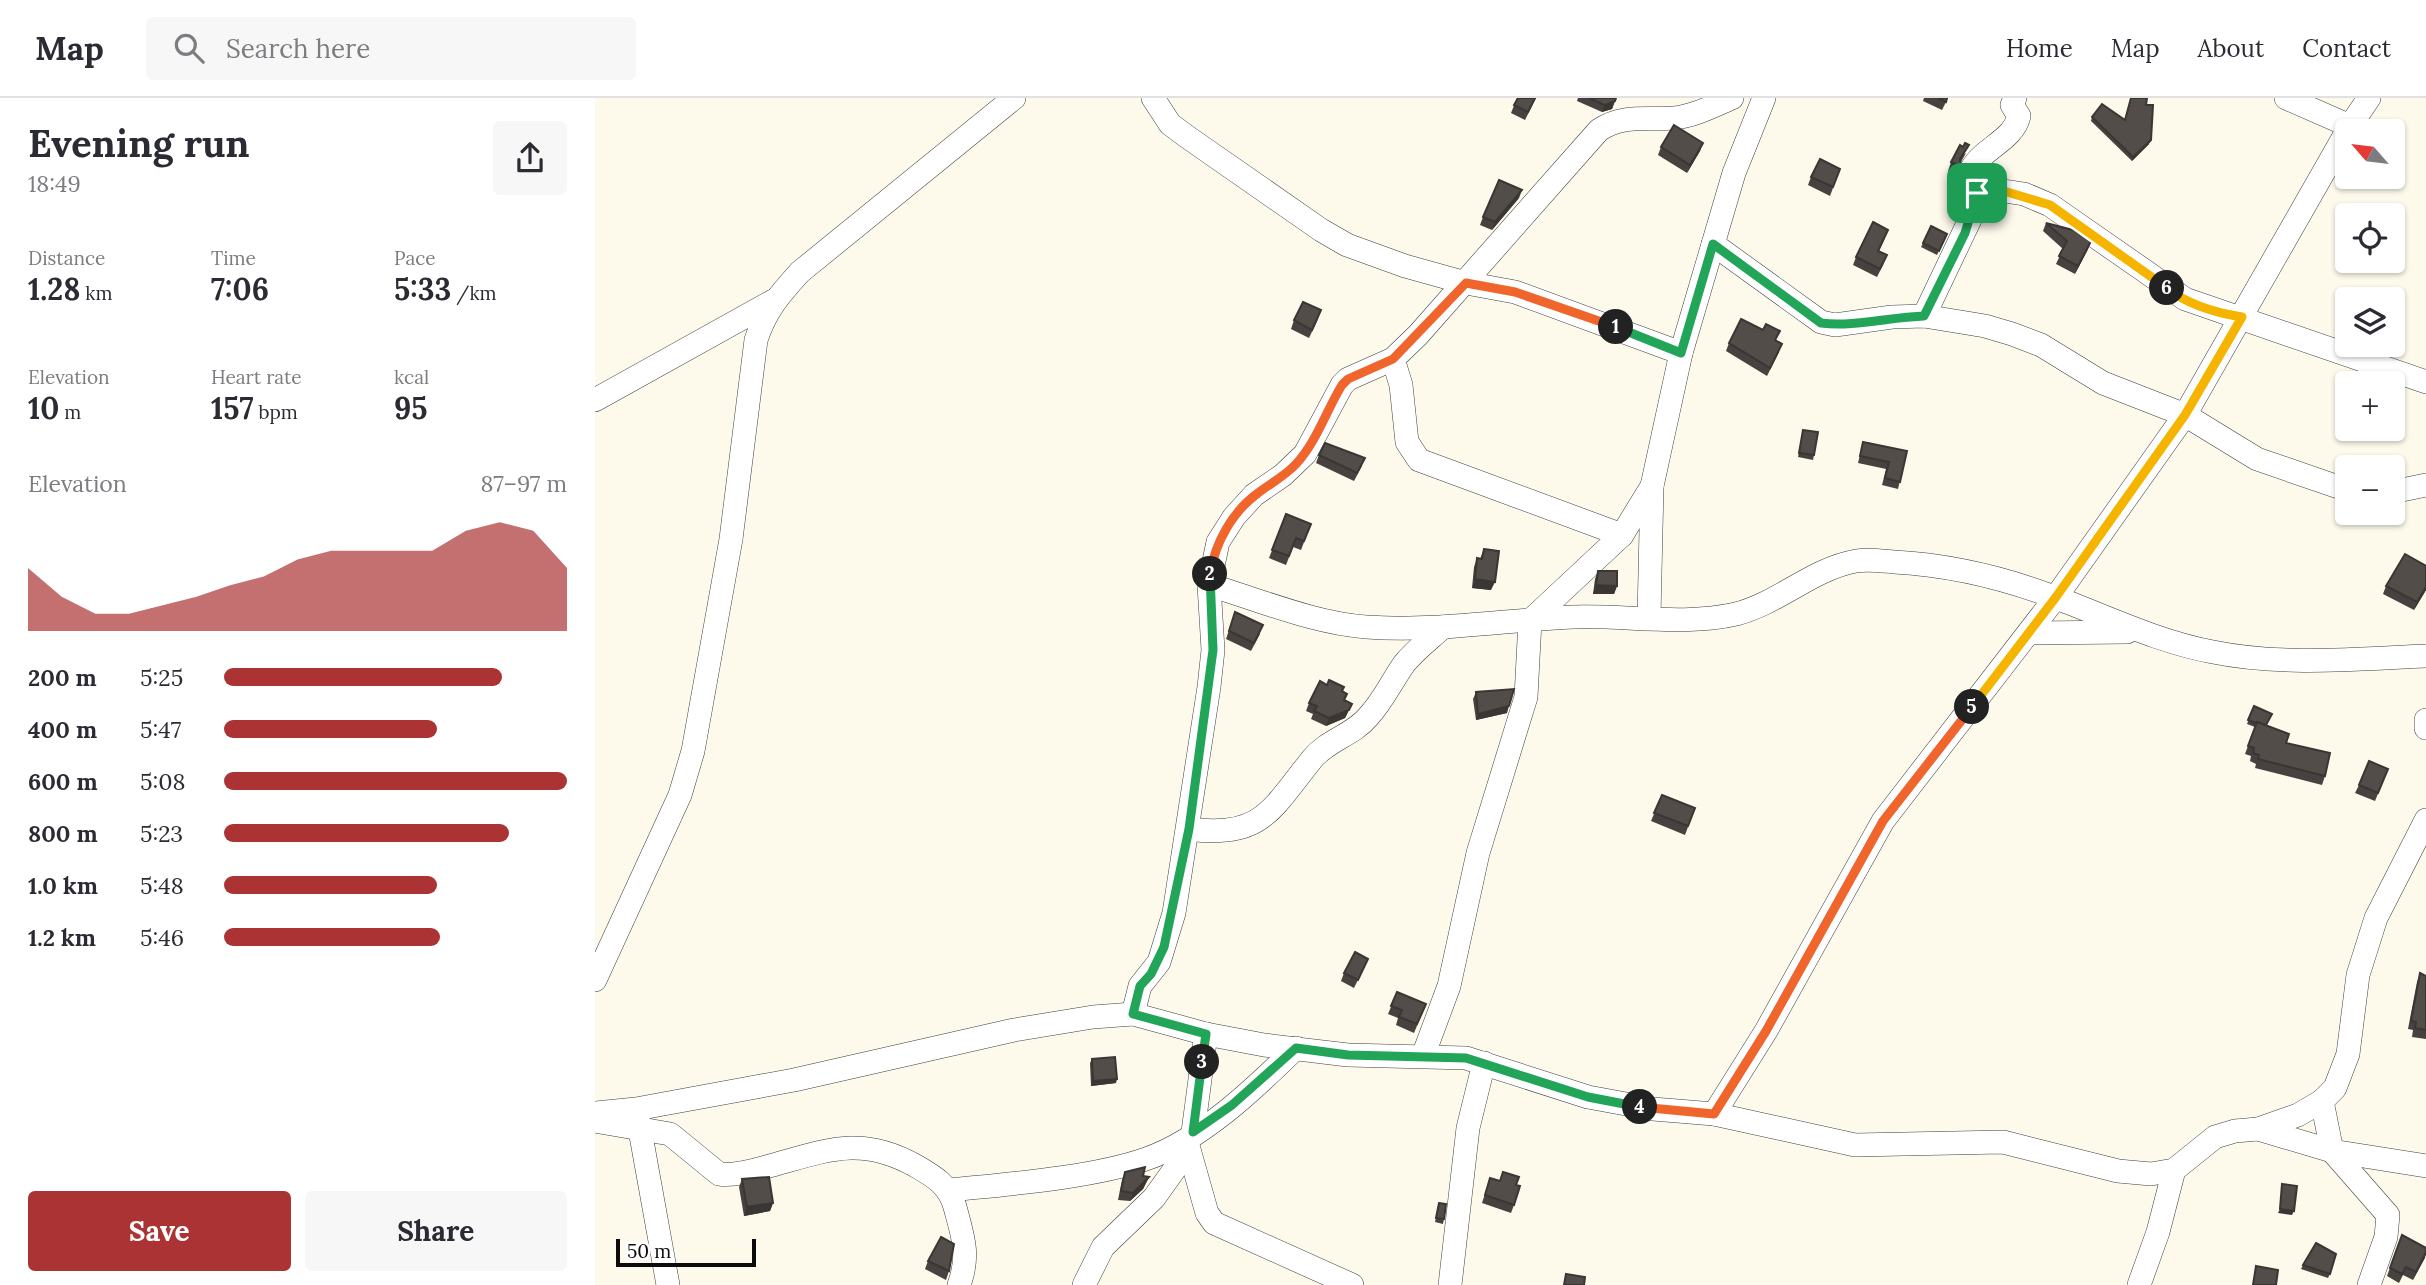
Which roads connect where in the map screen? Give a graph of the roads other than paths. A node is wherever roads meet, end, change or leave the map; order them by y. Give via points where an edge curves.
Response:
1 (1014, 98) edge
2 (1153, 98) edge
3 (1732, 98) edge
4 (1764, 98) edge
5 (2015, 98) edge
6 (2286, 98) edge
7 (2369, 98) edge
8 (2335, 119) edge
9 (2355, 119) edge
10 (2335, 153) edge
11 (1977, 193) junction
12 (1713, 244) junction
13 (1466, 283) junction
14 (773, 301) junction
15 (1924, 316) junction
16 (2242, 317) junction
17 (1681, 353) junction
18 (1393, 359) junction
19 (2426, 382) edge
20 (595, 400) edge
21 (2185, 415) junction
22 (2426, 485) edge
23 (1652, 486) junction
24 (2335, 486) edge
25 (2405, 489) edge
26 (1622, 535) junction
27 (1209, 585) junction
28 (2056, 597) junction
29 (1649, 617) junction
30 (1530, 621) junction
31 (1443, 627) junction
32 (2138, 631) junction
33 (2029, 633) junction
34 (2426, 656) edge
35 (2426, 720) edge
36 (2426, 728) edge
37 (2426, 820) edge
38 (1189, 829) junction
39 (595, 980) edge
40 (1133, 1014) junction
41 (1206, 1034) junction
42 (1296, 1048) junction
43 (1423, 1056) junction
44 (1484, 1063) junction
45 (2322, 1101) junction
46 (595, 1113) edge
47 (1714, 1114) junction
48 (639, 1120) junction
49 (595, 1121) edge
50 (2258, 1129) junction
51 (1190, 1139) junction
52 (2332, 1151) junction
53 (2426, 1166) edge
54 (2174, 1170) junction
55 (950, 1190) junction
56 (668, 1285) edge
57 (959, 1285) edge
58 (1084, 1285) edge
59 (1352, 1285) edge
60 (1450, 1285) edge
61 (2139, 1285) edge
62 (2369, 1285) edge

1 - 14 street via 800,271
2 - 13 street via 1178,130 1321,230 1374,256
3 - 13 street via 1696,113 1675,118 1623,118 1599,130
4 - 12 street via 1734,173
5 - 11 street via 2012,105 2018,122 1978,157 1971,170
6 - 8 street
7 - 9 street
10 - 16 street
11 - 15 street via 1965,233
11 - 16 street via 2004,191 2050,205 2174,293 2221,314
12 - 15 street via 1821,323
12 - 17 street
13 - 17 street via 1538,299
13 - 18 street
14 - 20 street
14 - 39 street via 755,340 731,539 693,751 680,795
15 - 21 street via 1985,326 2041,345 2103,383
16 - 19 street
16 - 21 street
17 - 23 street
18 - 26 street via 1401,385 1407,442 1419,460
18 - 27 street via 1348,379 1300,460 1254,495 1234,517 1219,542
21 - 24 street via 2257,459
21 - 28 street
22 - 25 street
23 - 26 street
23 - 29 street
26 - 30 street
27 - 31 street via 1317,618 1365,627
27 - 38 street via 1213,650
28 - 29 street via 1939,566 1858,561 1823,572 1765,604 1735,614
28 - 32 street
28 - 33 street
29 - 30 street
30 - 31 street
30 - 43 street via 1526,697 1478,853 1449,986
31 - 38 street via 1406,661 1369,717 1324,747 1281,801 1244,828 1227,833
32 - 33 street
32 - 34 street via 2214,653 2290,659
33 - 47 street via 1883,821 1766,1031
35 - 36 street
37 - 45 street via 2376,918 2358,975 2343,1072
38 - 40 street via 1164,947 1140,986
40 - 41 street
40 - 48 street via 1014,1030
41 - 42 street
41 - 51 street
42 - 43 street via 1348,1055
42 - 51 street
43 - 44 street
44 - 47 street via 1588,1097
44 - 60 street via 1468,1128
45 - 50 street
45 - 52 street
46 - 48 street
47 - 54 street via 1855,1146 2003,1142 2117,1171 2151,1174
48 - 49 street
48 - 55 street via 670,1134 719,1174 761,1169 850,1146 873,1147 909,1162
48 - 56 street
50 - 52 street
50 - 54 street via 2215,1137
51 - 55 street via 1146,1159 1113,1167
51 - 58 street via 1154,1198 1103,1247
51 - 59 street via 1207,1213 1214,1223
52 - 53 street
52 - 62 street via 2388,1215 2386,1237
54 - 61 street
55 - 57 street via 967,1264

